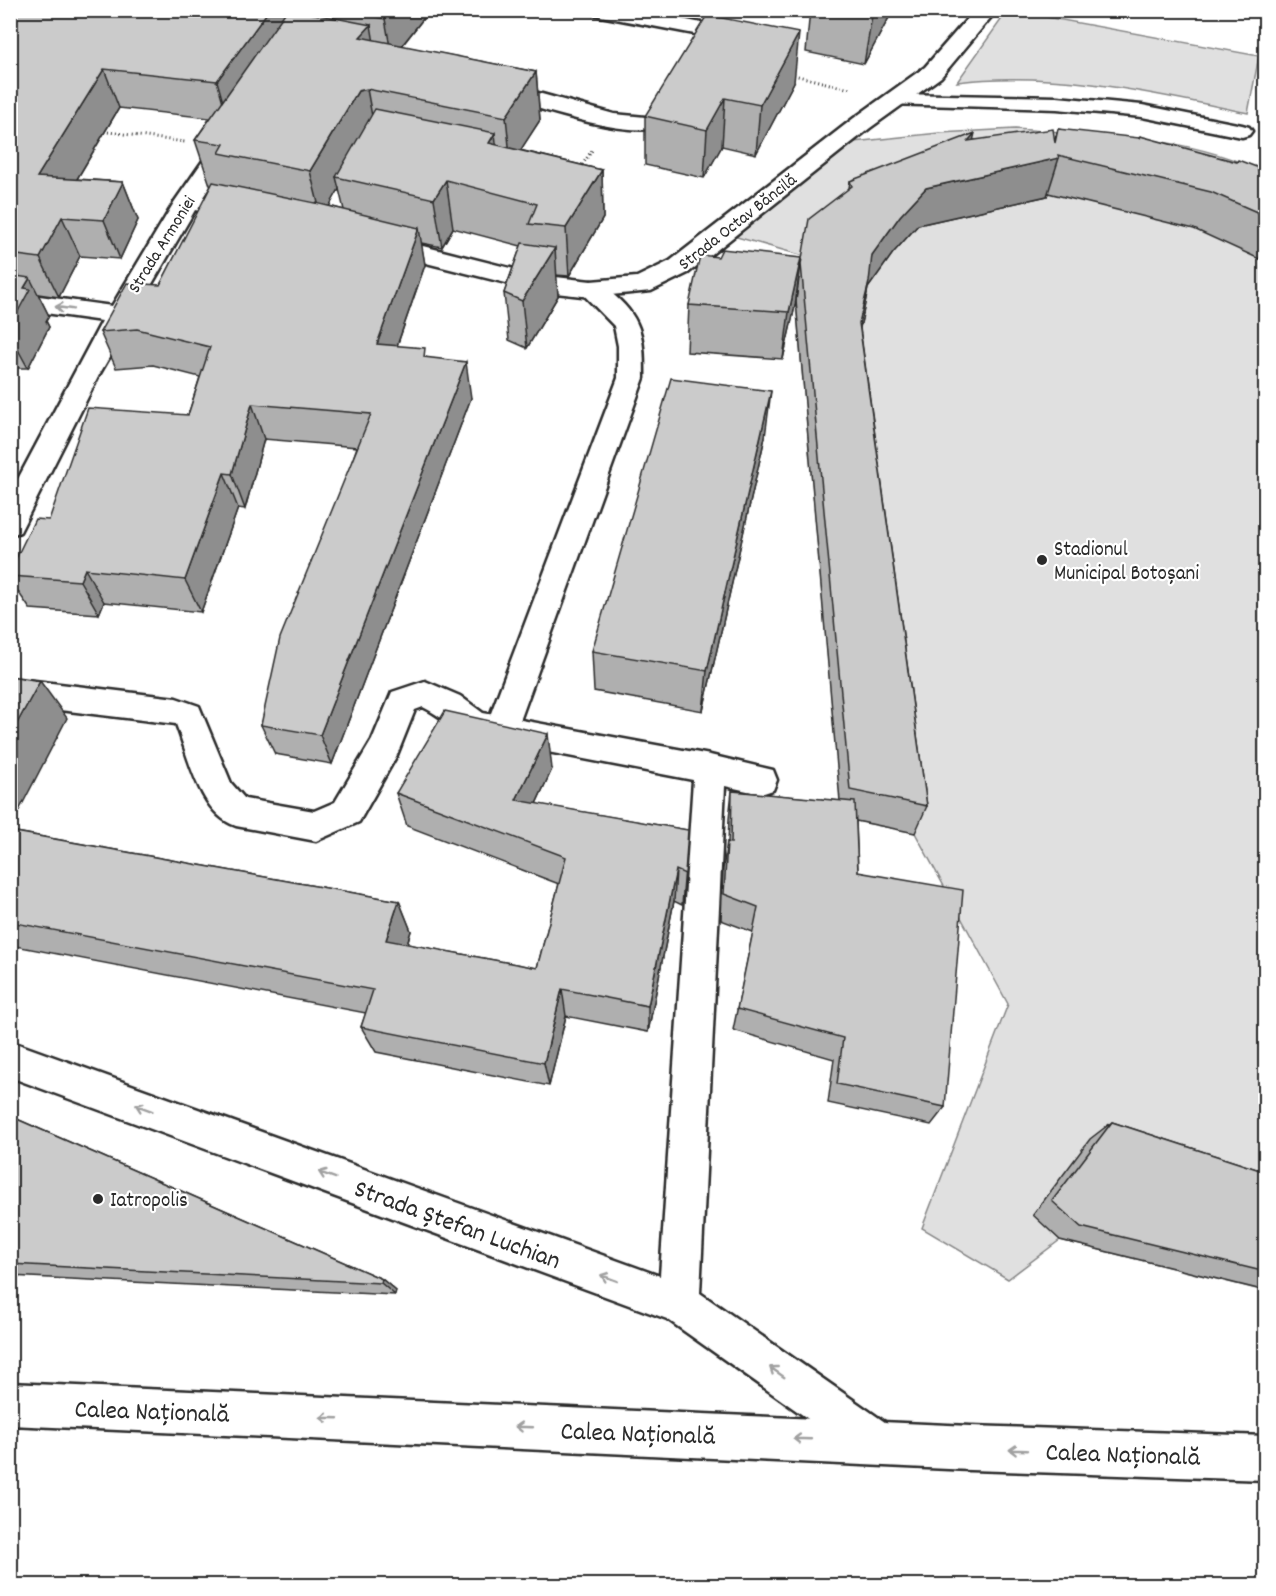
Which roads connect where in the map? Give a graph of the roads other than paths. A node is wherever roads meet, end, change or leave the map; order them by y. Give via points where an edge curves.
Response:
1 (600, 10) edge
2 (987, 10) edge
3 (1259, 10) edge
4 (1266, 12) edge
5 (773, 43) edge
6 (472, 83) edge
7 (894, 100) junction
8 (243, 120) edge
9 (648, 123) dead end
10 (1242, 131) dead end
11 (187, 201) junction
12 (264, 217) edge
13 (353, 237) edge
14 (591, 289) junction
15 (10, 300) edge
16 (117, 315) junction
17 (10, 524) edge
18 (10, 691) edge
19 (501, 729) junction
20 (710, 768) junction
21 (761, 780) dead end
22 (10, 1059) edge
23 (679, 1303) junction
24 (10, 1404) edge
25 (877, 1442) junction
26 (1266, 1458) edge

1 - 5 street
2 - 7 street, Strada Octav Băncilă via 933,72
3 - 4 street
6 - 9 street via 613,121
7 - 10 lane via 1057,103 1142,111
7 - 14 street, Strada Octav Băncilă via 679,267 642,285
8 - 11 street, Strada Armoniei
11 - 12 street
11 - 16 street, Strada Armoniei
13 - 14 street, Strada Octav Băncilă via 538,283
14 - 19 street via 620,312 631,334 631,378
16 -> 15 street
16 - 17 street, Strada Armoniei
18 - 19 street via 188,715 218,790 236,812 316,826 347,812 386,745 404,701 425,694 449,705 475,725
19 - 20 street
20 - 21 street
20 - 23 street
23 -> 22 street, Strada Ștefan Luchian
25 -> 23 street, Strada Ștefan Luchian
25 -> 24 street, Calea Națională
26 -> 25 street, Calea Națională

